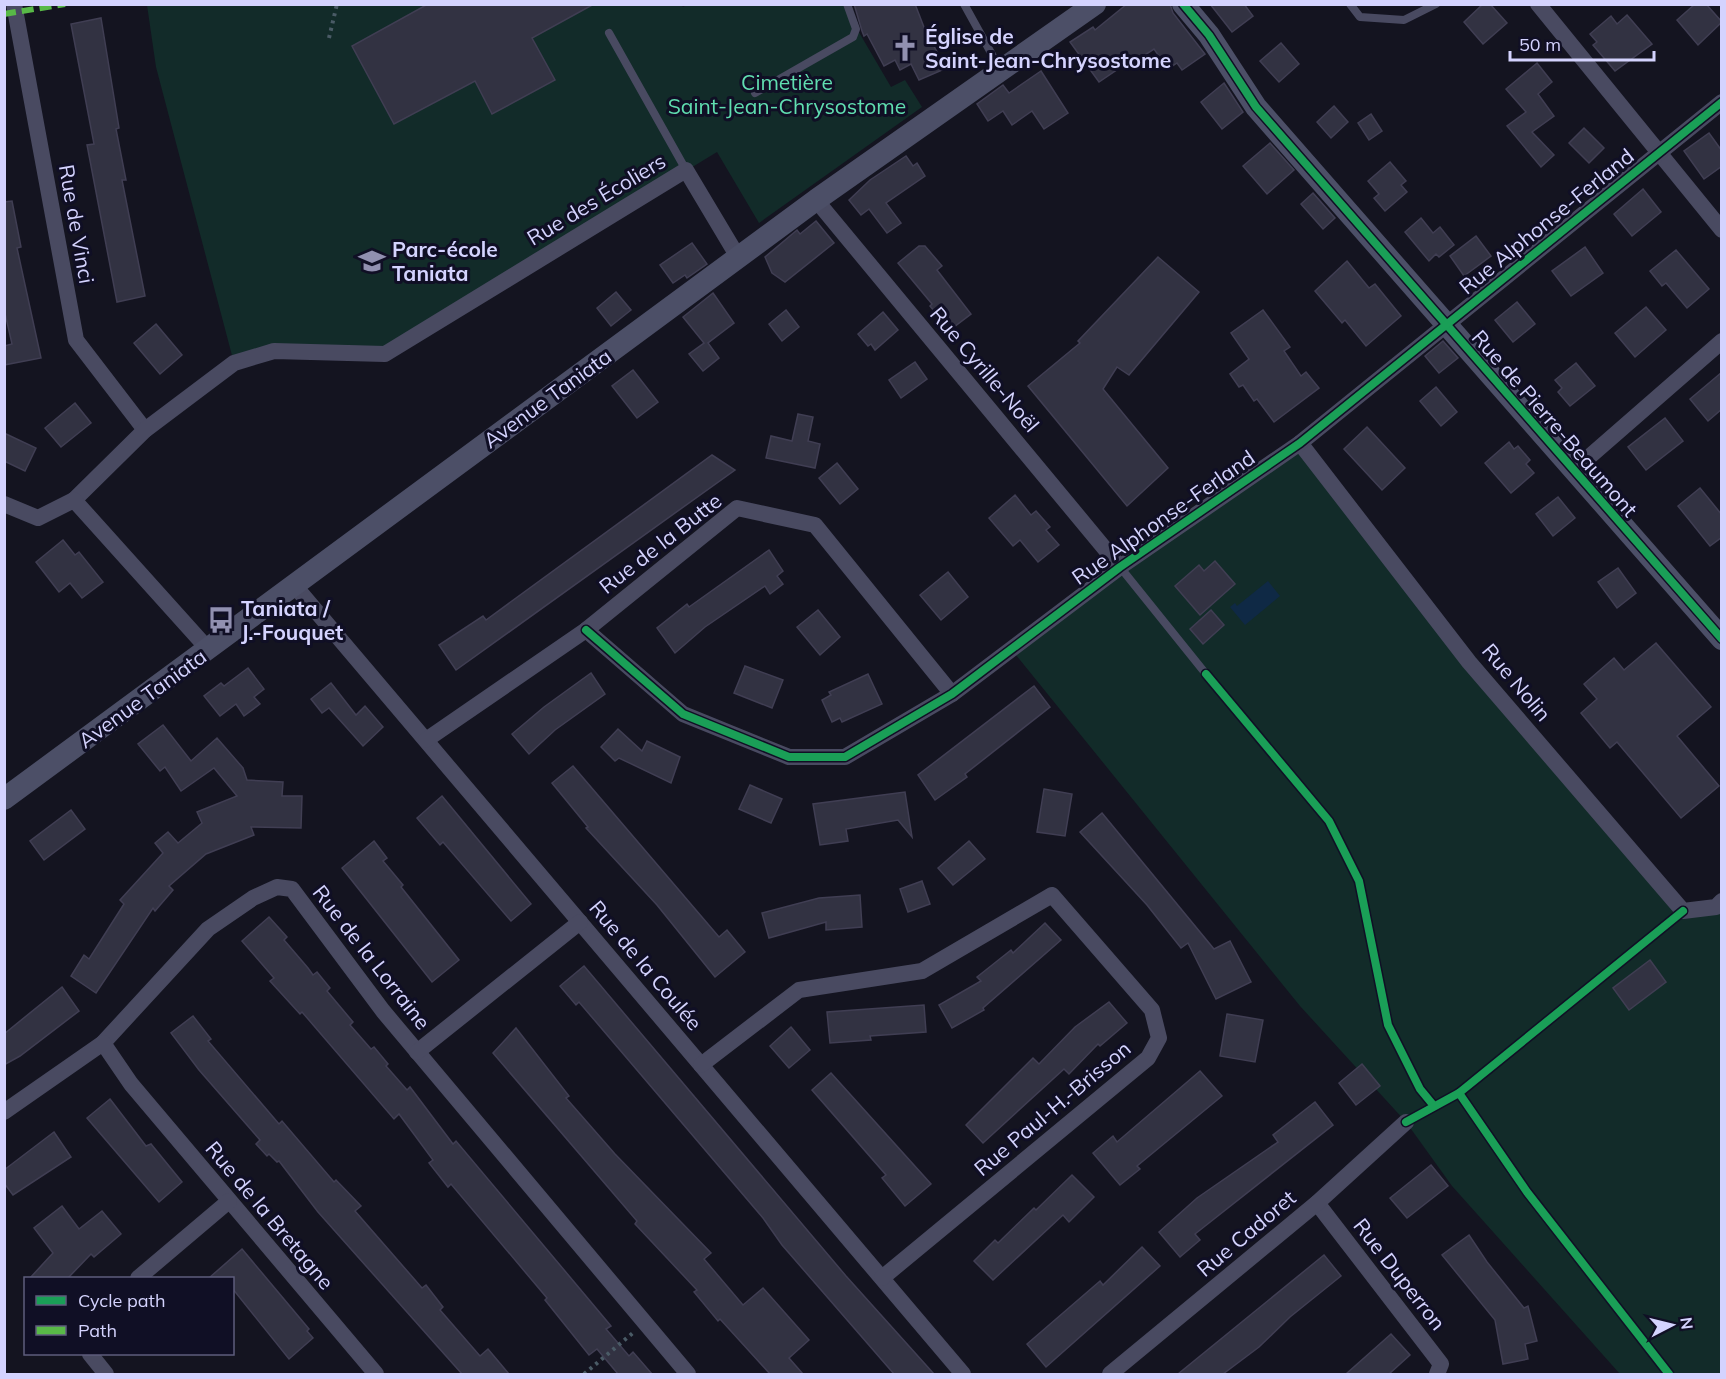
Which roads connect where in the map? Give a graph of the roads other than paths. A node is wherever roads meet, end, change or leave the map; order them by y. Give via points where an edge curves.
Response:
1 (15, 4) edge
2 (847, 4) edge
3 (964, 4) edge
4 (1184, 4) edge
5 (1201, 4) edge
6 (1350, 4) edge
7 (1436, 4) edge
8 (1538, 4) edge
9 (1089, 6) edge
10 (609, 33) dead end
11 (1209, 35) junction
12 (1001, 70) junction
13 (755, 93) dead end
14 (1722, 102) edge
15 (1659, 152) junction
16 (686, 170) junction
17 (816, 200) junction
18 (1722, 230) edge
19 (738, 257) junction
20 (1445, 325) junction
21 (1722, 341) edge
22 (145, 429) junction
23 (1300, 443) junction
24 (1573, 471) junction
25 (74, 501) junction
26 (4, 504) edge
27 (1120, 567) junction
28 (294, 585) junction
29 (586, 630) junction
30 (1722, 639) edge
31 (208, 649) junction
32 (1206, 674) dead end
33 (952, 694) junction
34 (426, 740) junction
35 (4, 799) edge
36 (1722, 901) edge
37 (580, 922) junction
38 (103, 1043) junction
39 (417, 1052) junction
40 (701, 1065) junction
41 (4, 1112) edge
42 (1406, 1122) dead end
43 (229, 1201) junction
44 (1317, 1203) junction
45 (139, 1277) edge
46 (882, 1278) junction
47 (92, 1355) edge
48 (106, 1374) edge
49 (376, 1374) edge
50 (688, 1374) edge
51 (963, 1374) edge
52 (1110, 1374) edge
53 (1437, 1374) edge

1 - 22 street, Rue de Vinci via 76,340
2 - 13 lane via 856,29 853,37
3 - 12 lane
4 - 11 main road, Rue de Pierre-Beaumont
5 - 11 main road
6 - 7 lane via 1360,18 1404,20
8 - 15 street
9 - 12 main road, Avenue Taniata
10 - 16 lane
11 - 20 main road, Rue de Pierre-Beaumont via 1256,107
12 - 17 main road, Avenue Taniata
14 - 15 street, Rue Alphonse-Ferland
15 - 18 street
15 - 20 street, Rue Alphonse-Ferland
16 - 19 street, Rue des Écoliers
16 - 22 street, Rue des Écoliers via 385,354 274,351 234,363
17 - 19 main road, Avenue Taniata
17 - 27 street, Rue Cyrille-Noël
19 - 28 main road, Avenue Taniata
20 - 23 street, Rue Alphonse-Ferland
20 - 24 main road, Rue de Pierre-Beaumont
21 - 24 street
22 - 25 street, Rue des Écoliers
23 - 27 street, Rue Alphonse-Ferland
23 - 36 street, Rue Nolin via 1469,662 1683,911 1716,907
24 - 30 main road, Rue de Pierre-Beaumont
25 - 26 street via 38,518
25 - 31 street
27 - 32 lane
27 - 33 street, Rue Alphonse-Ferland
28 - 31 main road, Avenue Taniata
28 - 34 street, Rue de la Coulée
29 - 33 street, Rue Alphonse-Ferland via 683,714 789,757 844,757
29 - 33 street, Rue de la Butte via 737,508 815,525
29 - 34 street, Rue de la Butte
31 - 35 main road, Avenue Taniata
34 - 37 street, Rue de la Coulée
37 - 39 street, Rue de la Lorraine
37 - 40 street, Rue de la Coulée
38 - 39 street, Rue de la Lorraine via 208,929 232,910 277,887 292,890
38 - 41 street, Rue de la Lorraine
38 - 43 street, Rue de la Bretagne via 131,1084
39 - 50 street, Rue de la Lorraine
40 - 46 street, Rue de la Coulée
40 - 46 street, Rue Paul-H.-Brisson via 799,990 922,971 1052,895 1152,1010 1159,1038 1148,1058
42 - 44 street, Rue Cadoret
43 - 45 street
43 - 49 street, Rue de la Bretagne
44 - 52 street, Rue Cadoret
44 - 53 street, Rue Duperron via 1441,1364
46 - 51 street, Rue de la Coulée
47 - 48 street

